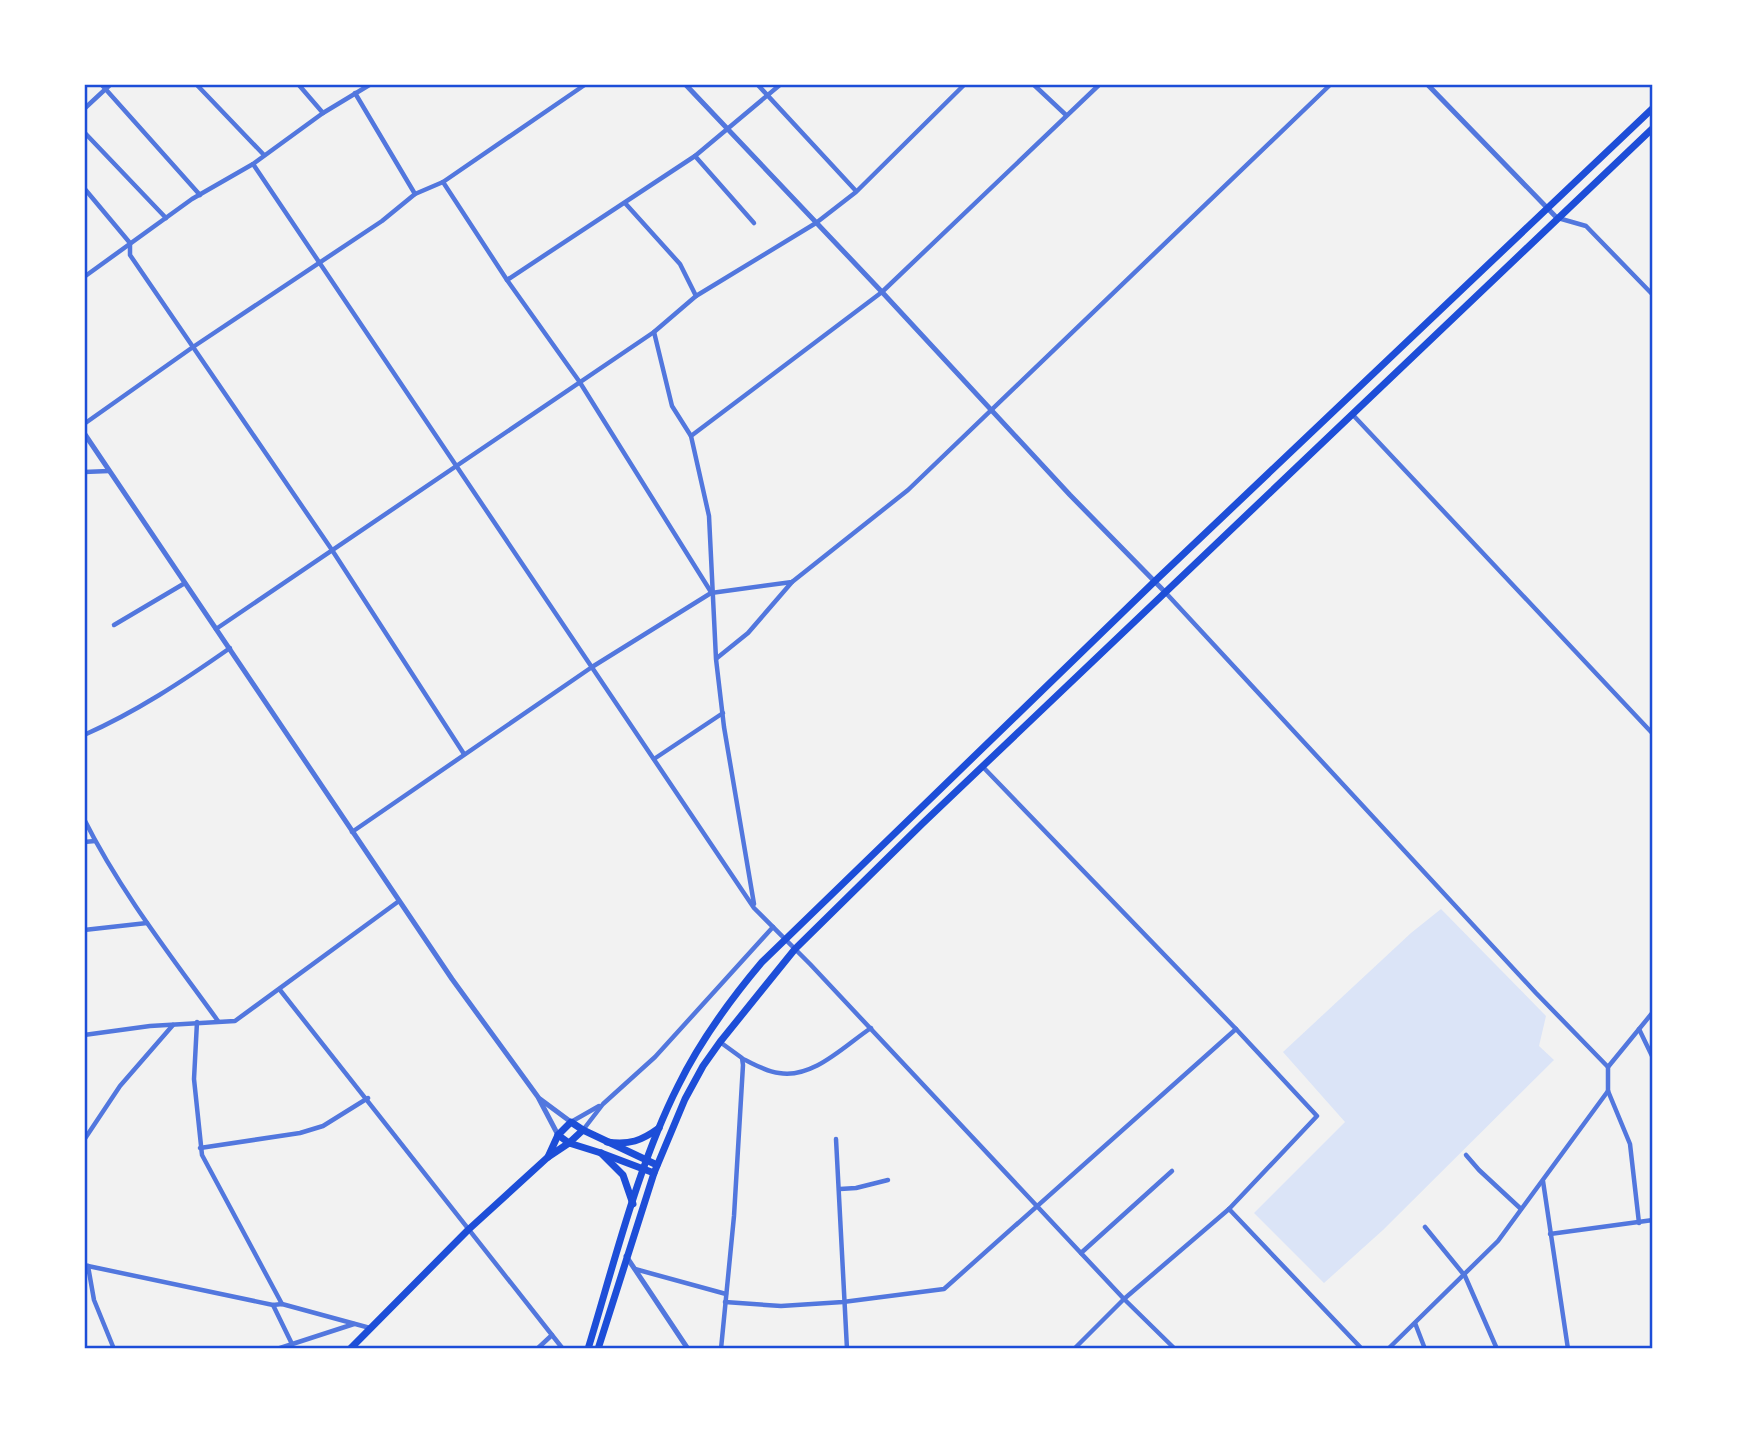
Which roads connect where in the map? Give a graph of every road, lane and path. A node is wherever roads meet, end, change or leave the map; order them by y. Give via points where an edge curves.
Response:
1 (101, 84) edge
2 (111, 84) edge
3 (196, 84) edge
4 (298, 84) edge
5 (371, 84) edge
6 (586, 84) edge
7 (685, 84) edge
8 (757, 84) edge
9 (781, 84) edge
10 (964, 84) edge
11 (1033, 84) edge
12 (1100, 84) edge
13 (1331, 84) edge
14 (1427, 84) edge
15 (106, 89) junction
16 (355, 93) junction
17 (769, 96) junction
18 (1653, 108) edge
19 (84, 109) edge
20 (323, 113) junction
21 (1066, 115) junction
22 (1653, 128) edge
23 (727, 129) junction
24 (84, 132) edge
25 (264, 155) junction
26 (695, 156) junction
27 (253, 164) junction
28 (443, 182) junction
29 (84, 188) edge
30 (856, 192) junction
31 (415, 194) junction
32 (200, 195) junction
33 (625, 203) junction
34 (1547, 208) junction
35 (166, 218) junction
36 (1557, 218) junction
37 (754, 223) dead end
38 (816, 223) junction
39 (130, 243) junction
40 (320, 264) junction
41 (84, 277) edge
42 (507, 280) junction
43 (882, 292) junction
44 (1653, 295) edge
45 (696, 296) junction
46 (653, 332) junction
47 (193, 348) junction
48 (579, 381) junction
49 (991, 409) junction
50 (1353, 415) junction
51 (84, 424) edge
52 (84, 433) edge
53 (691, 436) junction
54 (455, 467) junction
55 (109, 471) junction
56 (84, 472) edge
57 (332, 550) junction
58 (1154, 581) junction
59 (792, 582) junction
60 (185, 583) junction
61 (1165, 592) junction
62 (711, 593) junction
63 (114, 625) dead end
64 (216, 629) junction
65 (230, 648) junction
66 (716, 659) junction
67 (592, 667) junction
68 (723, 713) junction
69 (1653, 734) edge
70 (84, 735) edge
71 (464, 754) junction
72 (654, 759) junction
73 (983, 767) junction
74 (84, 819) edge
75 (352, 832) junction
76 (95, 841) junction
77 (84, 842) edge
78 (399, 901) junction
79 (754, 908) junction
80 (147, 923) junction
81 (773, 927) junction
82 (84, 930) edge
83 (784, 939) junction
84 (795, 949) junction
85 (280, 990) junction
86 (1653, 1012) edge
87 (197, 1022) junction
88 (218, 1022) junction
89 (173, 1025) junction
90 (871, 1028) junction
91 (1236, 1029) junction
92 (1639, 1029) junction
93 (84, 1035) edge
94 (720, 1042) junction
95 (743, 1058) junction
96 (1653, 1058) edge
97 (1608, 1067) junction
98 (1608, 1091) junction
99 (538, 1097) junction
100 (368, 1098) junction
101 (603, 1104) junction
102 (571, 1122) junction
103 (660, 1127) junction
104 (583, 1130) junction
105 (558, 1135) junction
106 (836, 1139) dead end
107 (84, 1140) edge
108 (607, 1142) junction
109 (569, 1143) junction
110 (200, 1148) junction
111 (601, 1153) junction
112 (1466, 1155) dead end
113 (548, 1157) junction
114 (648, 1160) junction
115 (657, 1165) junction
116 (644, 1170) junction
117 (1172, 1171) dead end
118 (654, 1173) junction
119 (888, 1181) dead end
120 (1543, 1181) junction
121 (840, 1189) junction
122 (633, 1205) junction
123 (1037, 1207) junction
124 (1229, 1209) junction
125 (1521, 1209) junction
126 (1653, 1220) edge
127 (1639, 1223) junction
128 (1425, 1227) dead end
129 (468, 1230) junction
130 (1550, 1234) junction
131 (1081, 1254) junction
132 (626, 1256) junction
133 (86, 1266) edge
134 (634, 1269) junction
135 (1465, 1276) junction
136 (726, 1294) junction
137 (1124, 1299) junction
138 (726, 1301) junction
139 (843, 1303) junction
140 (282, 1304) junction
141 (273, 1305) junction
142 (1415, 1323) junction
143 (355, 1324) junction
144 (372, 1328) junction
145 (552, 1335) junction
146 (292, 1344) junction
147 (114, 1349) edge
148 (277, 1349) edge
149 (350, 1349) edge
150 (537, 1349) edge
151 (563, 1349) edge
152 (588, 1349) edge
153 (598, 1349) edge
154 (688, 1349) edge
155 (721, 1349) edge
156 (847, 1349) edge
157 (1074, 1349) edge
158 (1175, 1349) edge
159 (1362, 1349) edge
160 (1388, 1349) edge
161 (1425, 1349) edge
162 (1497, 1349) edge
163 (1568, 1349) edge

1 - 15 street
2 - 15 street
3 - 25 street
4 - 20 street
5 - 16 street
6 - 28 street
7 - 23 street
8 - 17 street
9 - 17 street
10 - 30 street
11 - 21 street
12 - 21 street
13 - 49 street
14 - 34 street
15 - 19 street
15 - 32 street
16 - 20 street
16 - 31 street
17 - 23 street
17 - 30 street
18 - 34 main road
20 - 25 street
21 - 43 street
22 - 36 main road
23 - 26 street
23 - 38 street
24 - 35 street
25 - 27 street
26 - 33 street
26 - 37 street
27 - 32 street
27 - 40 street
28 - 31 street
28 - 42 street
29 - 39 street
30 - 38 street
31 - 40 street
32 - 35 street
33 - 42 street
33 - 45 street via 680,264
34 - 36 street
34 - 58 main road
35 - 39 street
36 - 44 street via 1586,226
36 - 50 main road
38 - 43 street
38 - 45 street
39 - 41 street
39 - 47 street via 130,255
40 - 47 street
40 - 54 street
42 - 48 street
43 - 49 street
43 - 53 street
45 - 46 street
46 - 48 street
46 - 53 street via 671,406
47 - 51 street
47 - 57 street
48 - 54 street
48 - 62 street
49 - 58 street
49 - 59 street via 908,490
50 - 61 main road
50 - 69 street
52 - 55 street
53 - 62 street via 709,516
54 - 57 street
54 - 67 street
55 - 56 street
55 - 60 street
57 - 64 street
57 - 71 street
58 - 61 street
58 - 83 main road
59 - 62 street
59 - 66 street via 748,633
60 - 63 street
60 - 64 street
61 - 73 main road
61 - 97 street
62 - 66 street
62 - 67 street
64 - 65 street
65 - 70 street via 185,680
65 - 75 street
66 - 68 street
67 - 71 street
67 - 72 street
68 - 72 street
68 - 79 street
71 - 75 street
72 - 79 street
73 - 84 main road
73 - 91 street
74 - 76 street
75 - 78 street
76 - 77 street
76 - 80 street
78 - 85 street
78 - 99 street
79 - 81 street
80 - 82 street
80 - 88 street
81 - 83 street
81 - 101 street via 655,1057
83 - 84 street
83 - 103 main road via 737,992 699,1048
84 - 90 street
84 - 94 main road
85 - 88 street via 235,1021
85 - 100 street
86 - 92 street
87 - 88 street
87 - 89 street
87 - 110 street via 194,1079
89 - 93 street
89 - 107 street via 120,1086
90 - 95 street via 809,1070 793,1074 776,1073
90 - 123 street
91 - 123 street
91 - 124 street via 1317,1116
92 - 96 street
92 - 97 street
94 - 95 street
94 - 115 main road via 685,1099
95 - 136 street
97 - 98 street
98 - 120 street
98 - 127 street via 1630,1144
99 - 102 street
99 - 105 street
100 - 110 street via 323,1126 300,1133
100 - 129 street
101 - 102 street
101 - 104 street
102 - 104 main road
102 - 105 main road
103 - 108 main road via 634,1143
103 - 114 main road
104 - 108 main road
104 - 109 main road
105 - 109 main road
105 - 113 main road
106 - 121 street
108 - 114 main road
109 - 111 main road
109 - 113 main road
110 - 140 street
111 - 116 main road
111 - 122 main road via 623,1175
112 - 125 street
113 - 129 main road
114 - 115 main road
114 - 116 main road
115 - 118 main road
116 - 118 main road
116 - 122 main road
117 - 131 street
118 - 132 main road
119 - 121 street
120 - 125 street
120 - 130 street
121 - 139 street
122 - 152 main road
123 - 131 street
123 - 139 street via 944,1289
124 - 137 street
124 - 159 street
125 - 135 street
126 - 127 street
127 - 130 street
128 - 135 street
129 - 144 main road
129 - 145 street
130 - 163 street
131 - 137 street
132 - 134 street
132 - 153 main road
133 - 141 street
133 - 147 street
134 - 136 street
134 - 154 street
135 - 142 street
135 - 162 street
136 - 138 street
137 - 157 street
137 - 158 street
138 - 139 street via 781,1306
138 - 155 street
139 - 156 street
140 - 141 street
140 - 143 street
141 - 146 street
142 - 160 street
142 - 161 street
143 - 144 street
143 - 146 street
144 - 149 main road
145 - 150 street
145 - 151 street
146 - 148 street

